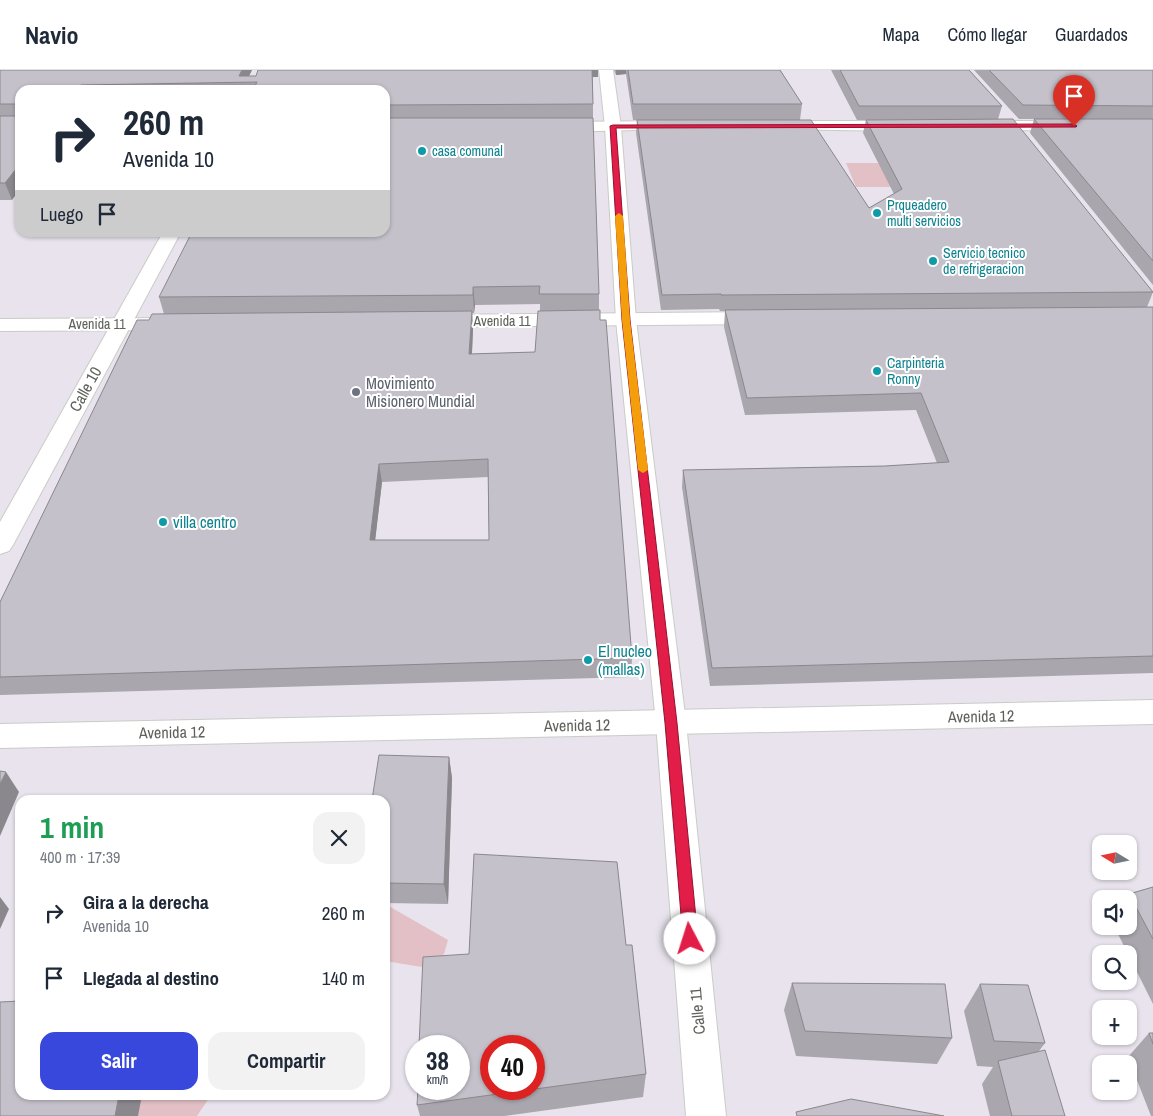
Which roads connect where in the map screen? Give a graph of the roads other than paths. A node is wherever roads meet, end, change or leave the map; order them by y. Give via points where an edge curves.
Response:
1 (606, 70) edge
2 (1001, 112) edge
3 (613, 126) junction
4 (691, 126) edge
5 (760, 126) edge
6 (916, 126) edge
7 (965, 126) edge
8 (1014, 126) junction
9 (1083, 126) edge
10 (544, 127) edge
11 (1026, 141) edge
12 (169, 237) edge
13 (785, 318) edge
14 (626, 320) junction
15 (418, 321) edge
16 (190, 323) edge
17 (120, 324) junction
18 (0, 325) edge
19 (0, 545) edge
20 (1153, 712) edge
21 (671, 723) junction
22 (0, 736) edge
23 (706, 1116) edge

1 - 3 street, Calle 11
2 - 8 street
3 - 4 street
3 - 10 street
3 - 14 street, Calle 11
5 - 6 street
7 - 8 street
8 - 9 street
8 - 11 street
12 - 17 street, Calle 10
13 - 14 street, Avenida 11
14 - 15 street, Avenida 11
14 - 21 street, Calle 11
16 - 17 street, Avenida 11
17 - 18 street, Avenida 11
17 - 19 street, Calle 10
20 - 21 street, Avenida 12
21 - 22 street, Avenida 12
21 - 23 street, Calle 11

